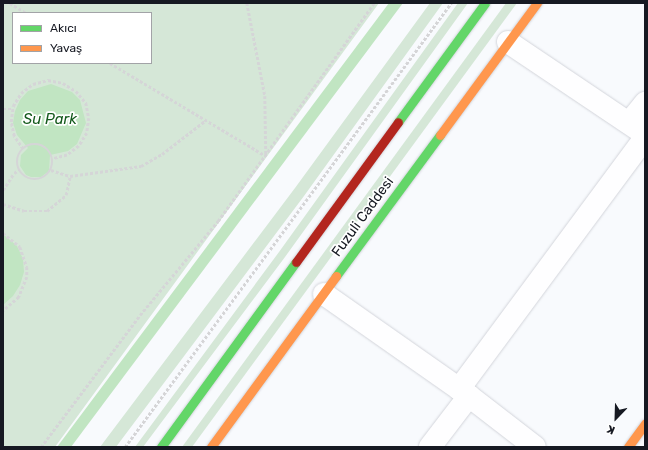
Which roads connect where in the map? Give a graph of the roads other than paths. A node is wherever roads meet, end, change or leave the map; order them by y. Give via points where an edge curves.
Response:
1 (485, 3) edge
2 (537, 3) edge
3 (508, 42) junction
4 (645, 103) edge
5 (637, 128) edge
6 (645, 138) edge
7 (324, 294) junction
8 (464, 392) junction
9 (645, 424) edge
10 (161, 447) edge
11 (211, 447) edge
12 (430, 447) edge
13 (535, 447) edge
14 (628, 447) edge

1 - 10 main road, Fuzuli Caddesi
2 - 3 main road, Fuzuli Caddesi
3 - 5 street
3 - 7 main road, Fuzuli Caddesi
4 - 5 street
6 - 8 street
7 - 8 street
7 - 11 main road, Fuzuli Caddesi
8 - 12 street
8 - 13 street
9 - 14 main road

